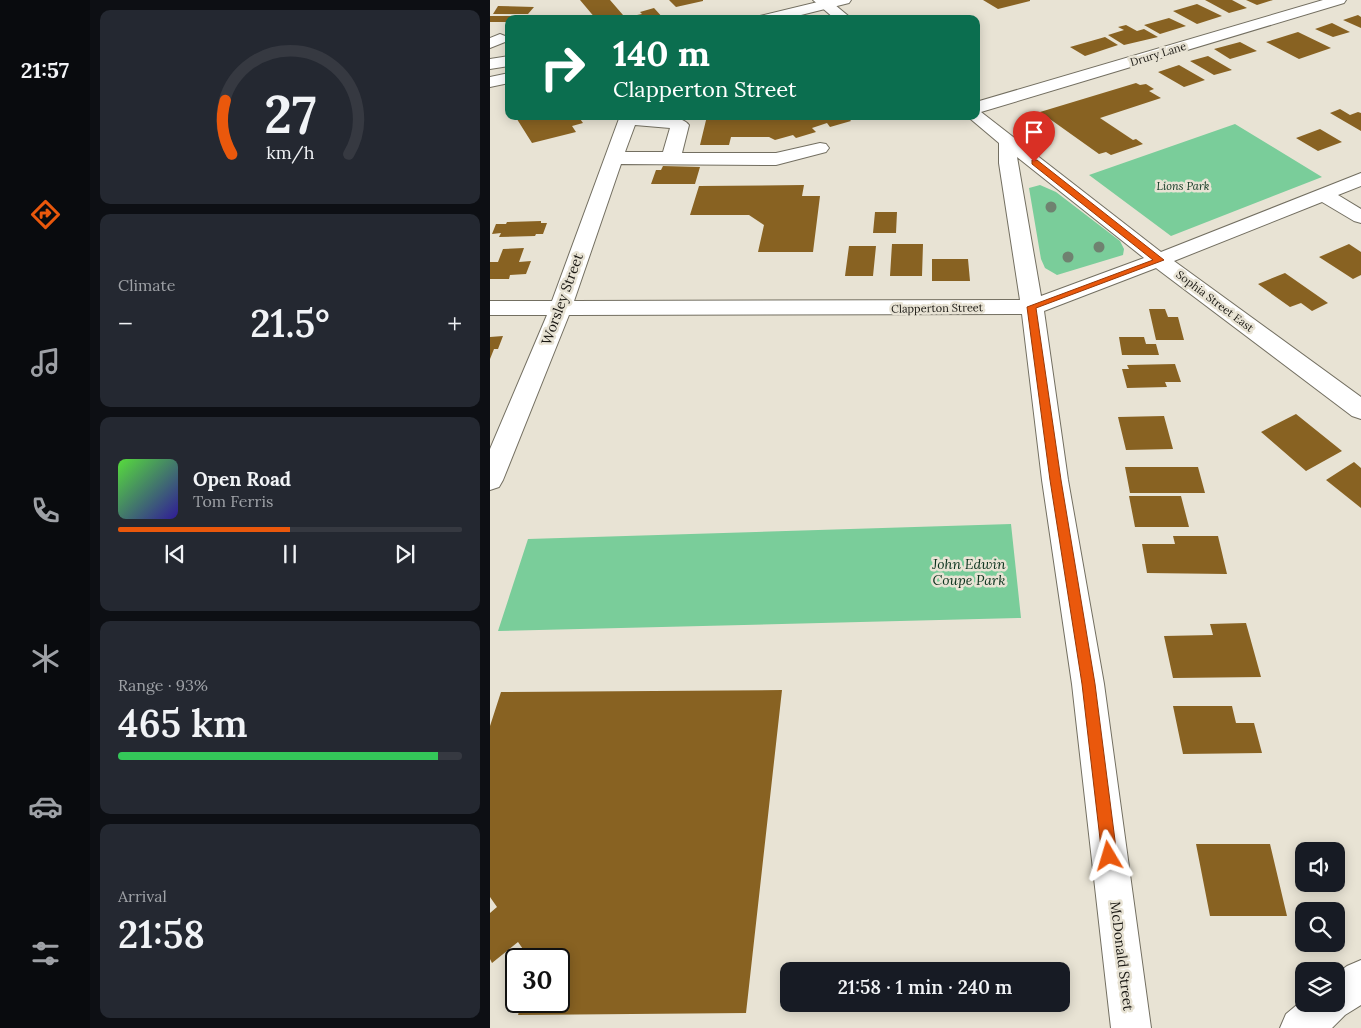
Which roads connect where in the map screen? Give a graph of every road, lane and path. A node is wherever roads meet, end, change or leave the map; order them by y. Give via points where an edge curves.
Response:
1 (844, 0) edge
2 (1339, 0) edge
3 (823, 2) edge
4 (779, 15) edge
5 (840, 15) edge
6 (505, 62) edge
7 (490, 64) edge
8 (505, 79) edge
9 (490, 82) edge
10 (980, 107) edge
11 (980, 119) edge
12 (627, 120) edge
13 (668, 120) edge
14 (1008, 141) junction
15 (820, 148) dead end
16 (612, 158) junction
17 (671, 158) junction
18 (1361, 179) edge
19 (1323, 194) junction
20 (1361, 217) edge
21 (1159, 260) junction
22 (1032, 307) junction
23 (490, 308) edge
24 (561, 308) junction
25 (1361, 410) edge
26 (490, 480) edge
27 (1361, 980) edge
28 (1345, 992) edge
29 (1320, 1012) edge
30 (1130, 1028) edge
31 (1300, 1028) edge

1 - 3 street
2 - 10 street, Drury Lane
3 - 4 street
3 - 5 street
6 - 7 street
8 - 9 street
11 - 14 street, Sophia Street East
12 - 16 street, Worsley Street
13 - 17 street via 680,125
14 - 21 street, Sophia Street East
14 - 22 street, McDonald Street via 1008,163
15 - 17 street via 776,159
16 - 17 street
16 - 24 street, Worsley Street
18 - 19 street, Clapperton Street
19 - 20 street
19 - 21 street, Clapperton Street
21 - 22 street, Clapperton Street
21 - 25 street, Sophia Street East
22 - 24 street, Clapperton Street
22 - 30 street, McDonald Street via 1055,480 1088,684
23 - 24 street, Clapperton Street
24 - 26 street, Worsley Street
27 - 28 street
29 - 31 street

